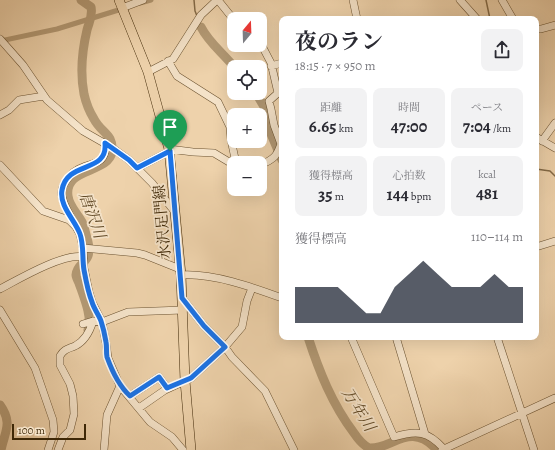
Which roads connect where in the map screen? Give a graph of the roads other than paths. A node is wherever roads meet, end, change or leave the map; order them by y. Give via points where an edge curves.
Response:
1 (143, 0) edge
2 (217, 0) edge
3 (353, 0) edge
4 (460, 0) edge
5 (502, 0) edge
6 (120, 4) edge
7 (227, 12) edge
8 (356, 16) edge
9 (474, 16) edge
10 (511, 16) edge
11 (555, 25) edge
12 (539, 29) edge
13 (2, 42) edge
14 (265, 52) edge
15 (168, 61) junction
16 (279, 64) edge
17 (271, 66) junction
18 (148, 72) junction
19 (44, 96) junction
20 (0, 115) edge
21 (555, 123) edge
22 (539, 139) edge
23 (279, 141) edge
24 (108, 144) junction
25 (555, 148) edge
26 (170, 150) junction
27 (279, 150) edge
28 (234, 156) edge
29 (227, 160) edge
30 (267, 162) edge
31 (0, 165) edge
32 (137, 168) junction
33 (175, 212) junction
34 (73, 222) junction
35 (555, 241) edge
36 (539, 246) edge
37 (86, 248) junction
38 (83, 257) junction
39 (180, 272) junction
40 (252, 288) junction
41 (0, 289) edge
42 (279, 297) edge
43 (182, 298) junction
44 (0, 310) edge
45 (183, 310) junction
46 (93, 320) junction
47 (102, 322) junction
48 (83, 324) dead end
49 (352, 340) edge
50 (397, 340) edge
51 (498, 340) edge
52 (225, 347) junction
53 (185, 381) junction
54 (120, 386) junction
55 (167, 388) junction
56 (130, 396) junction
57 (555, 398) edge
58 (139, 408) junction
59 (522, 413) junction
60 (425, 434) junction
61 (48, 450) edge
62 (58, 450) edge
63 (104, 450) edge
64 (183, 450) edge
65 (191, 450) edge
66 (294, 450) edge
67 (443, 450) edge
68 (534, 450) edge

1 - 6 street
2 - 7 street
2 - 15 street via 198,19 177,53
3 - 8 street
4 - 9 street
5 - 10 street
6 - 18 main road, 水沢足門線
11 - 12 street
13 - 19 street
14 - 17 street
15 - 18 street
15 - 28 street via 177,76 218,102 228,121
16 - 17 street
17 - 23 street via 278,93 269,101
18 - 26 main road, 水沢足門線
19 - 20 street via 19,100 10,110
19 - 24 street via 83,131
21 - 22 street
22 - 25 street
24 - 32 street
24 - 34 street via 96,164 77,170 66,180 63,187 63,203
26 - 29 street via 214,153
26 - 32 street
26 - 33 main road, 水沢足門線
27 - 30 street via 274,158
31 - 34 street via 44,211
32 - 33 street
33 - 39 main road, 水沢足門線
34 - 37 street
35 - 36 street
37 - 38 street
37 - 39 street via 145,255
38 - 41 street via 76,256 49,265
38 - 47 street via 89,292
39 - 40 street via 223,279
39 - 43 main road, 水沢足門線
40 - 42 street
40 - 52 street via 242,327
43 - 45 main road, 水沢足門線
43 - 52 street
44 - 61 street via 35,368 53,420 54,432
45 - 47 street via 128,312
45 - 53 main road, 水沢足門線
46 - 47 street
46 - 48 street
46 - 62 street via 87,336 60,356 60,365 72,390 74,414 70,430 63,437
47 - 54 street via 108,358
49 - 60 street via 394,437 412,432
50 - 60 street
51 - 59 street
52 - 53 street
52 - 66 street via 265,391
53 - 55 street
53 - 65 main road, 水沢足門線
54 - 56 street
54 - 63 street via 107,415
55 - 56 street via 159,377
55 - 58 street
56 - 58 street
57 - 59 street
58 - 64 street via 150,422 172,437
59 - 67 street
59 - 68 street
60 - 67 street via 438,442

